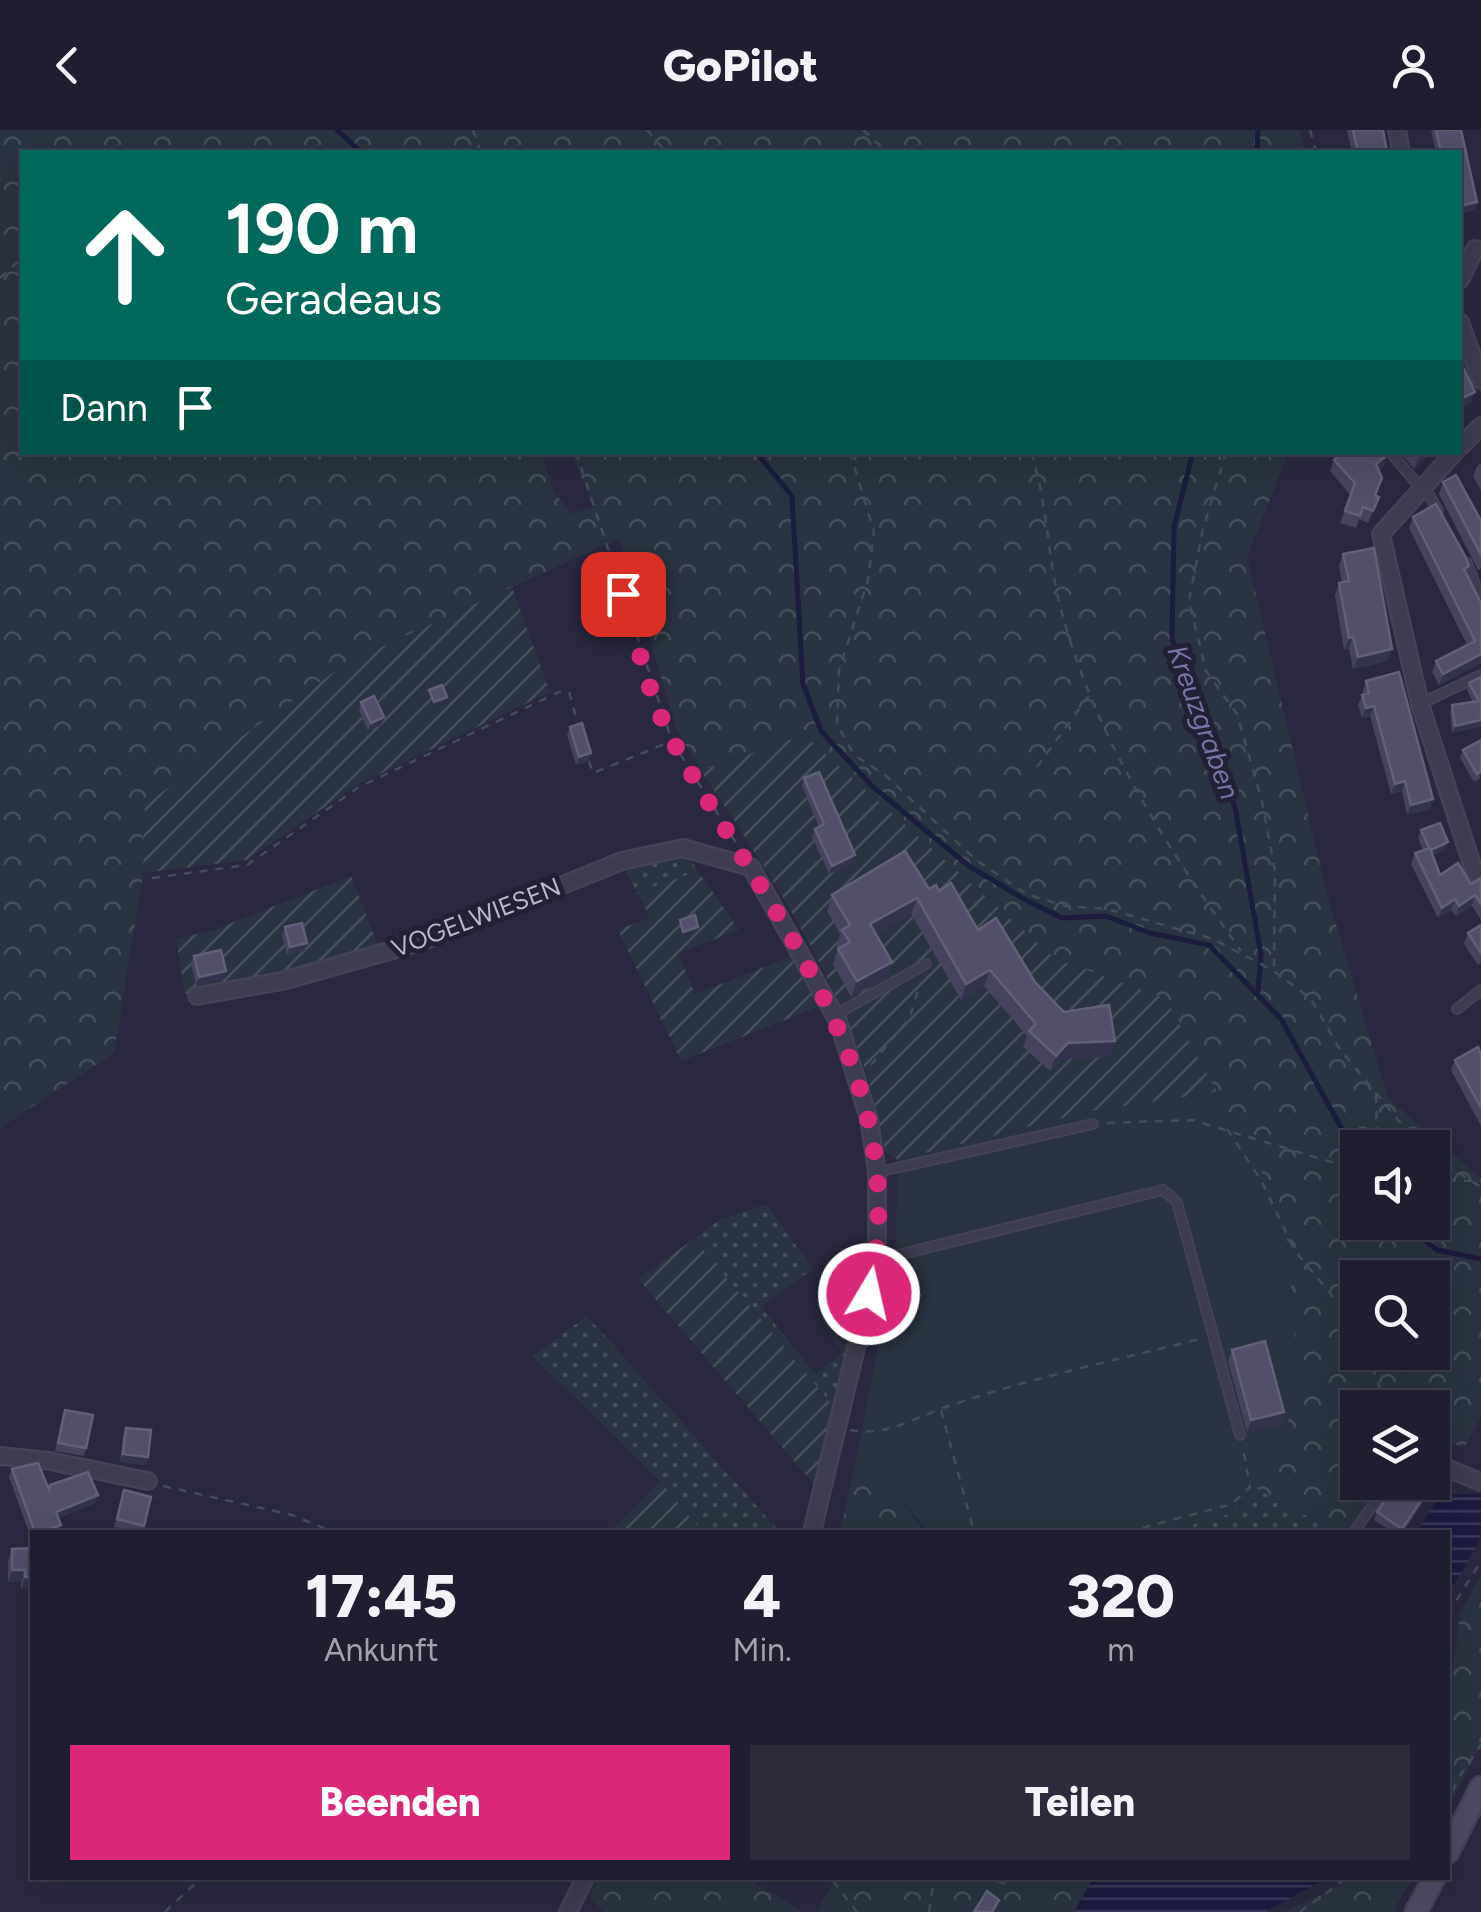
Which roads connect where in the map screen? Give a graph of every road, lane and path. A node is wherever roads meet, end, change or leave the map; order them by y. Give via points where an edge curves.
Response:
1 (647, 130) edge
2 (863, 130) edge
3 (664, 150) edge
4 (884, 150) edge
5 (1478, 248) edge
6 (20, 260) edge
7 (1462, 276) edge
8 (0, 278) edge
9 (1462, 328) edge
10 (1481, 380) edge
11 (1481, 426) edge
12 (1462, 445) edge
13 (576, 455) edge
14 (851, 455) edge
15 (1032, 455) edge
16 (1218, 455) edge
17 (1225, 455) edge
18 (1393, 455) edge
19 (1451, 455) edge
20 (1224, 460) junction
21 (1422, 485) junction
22 (1441, 516) edge
23 (1459, 548) edge
24 (1481, 600) edge
25 (1481, 675) edge
26 (1091, 693) junction
27 (1420, 704) junction
28 (578, 725) edge
29 (672, 742) junction
30 (588, 757) edge
31 (1037, 767) dead end
32 (751, 866) junction
33 (1481, 877) edge
34 (152, 878) dead end
35 (1242, 954) junction
36 (926, 964) joint
37 (1274, 971) junction
38 (1481, 990) edge
39 (197, 996) dead end
40 (1457, 1009) dead end
41 (835, 1016) junction
42 (858, 1082) junction
43 (1376, 1093) junction
44 (1093, 1124) joint
45 (1227, 1129) junction
46 (1377, 1130) edge
47 (1406, 1130) edge
48 (1340, 1164) edge
49 (1450, 1168) edge
50 (878, 1172) junction
51 (1450, 1180) edge
52 (1470, 1181) junction
53 (1481, 1184) edge
54 (877, 1260) junction
55 (1340, 1306) edge
56 (1213, 1335) junction
57 (941, 1409) junction
58 (839, 1428) junction
59 (1240, 1435) joint
60 (0, 1456) edge
61 (1450, 1470) edge
62 (148, 1481) joint
63 (1477, 1481) edge
64 (1376, 1500) edge
65 (327, 1530) edge
66 (813, 1530) edge
67 (973, 1530) edge
68 (1134, 1530) edge
69 (1355, 1530) edge
70 (1481, 1561) edge
71 (1450, 1611) edge
72 (1481, 1744) edge
73 (1481, 1787) edge
74 (1450, 1800) edge
75 (1450, 1848) edge
76 (199, 1880) edge
77 (584, 1880) edge
78 (934, 1880) edge
79 (1343, 1880) edge
80 (1433, 1880) edge
81 (834, 1881) dead end
82 (165, 1912) edge
83 (568, 1912) edge
84 (857, 1912) edge
85 (929, 1912) edge
86 (1300, 1912) edge
87 (1416, 1912) edge

1 - 3 path
2 - 4 path
5 - 7 street
6 - 8 path
9 - 10 street
11 - 12 street
13 - 29 path
14 - 35 path via 874,532 868,580 839,670 837,724 854,756 1026,894 1179,929
15 - 26 path via 1046,496 1060,608
16 - 20 path
17 - 20 path
18 - 21 lane
19 - 21 street
20 - 37 path via 1189,600 1206,671 1237,714 1262,801 1276,871
21 - 22 lane
21 - 27 street via 1381,534
23 - 24 lane
25 - 27 lane
26 - 31 path
26 - 35 path via 1154,825
27 - 33 street
28 - 34 path via 569,692 560,692 360,787 247,865
29 - 30 path via 593,773
29 - 32 path
32 - 39 street, VOGELWIESEN via 683,848 622,860 421,942 282,982
32 - 41 street
35 - 37 path
36 - 41 lane
36 - 42 path via 910,1018
37 - 43 path via 1310,999 1338,1048
38 - 40 lane
41 - 42 street
42 - 50 street
43 - 46 path
43 - 47 path
44 - 45 path via 1176,1120
44 - 50 lane
45 - 48 path
45 - 55 path via 1295,1251
49 - 52 path
50 - 54 street
51 - 52 path
52 - 53 path
54 - 56 lane via 1163,1190 1176,1202
54 - 58 street
56 - 57 path
56 - 59 lane
57 - 58 path via 868,1434
57 - 67 path
58 - 66 street
59 - 68 path via 1250,1487 1232,1504
60 - 62 street
61 - 63 street
62 - 65 path via 292,1515
64 - 69 lane
70 - 71 path
72 - 74 path
73 - 75 main road
76 - 82 path
77 - 83 street
78 - 85 path
79 - 86 path
80 - 87 main road
81 - 84 path

